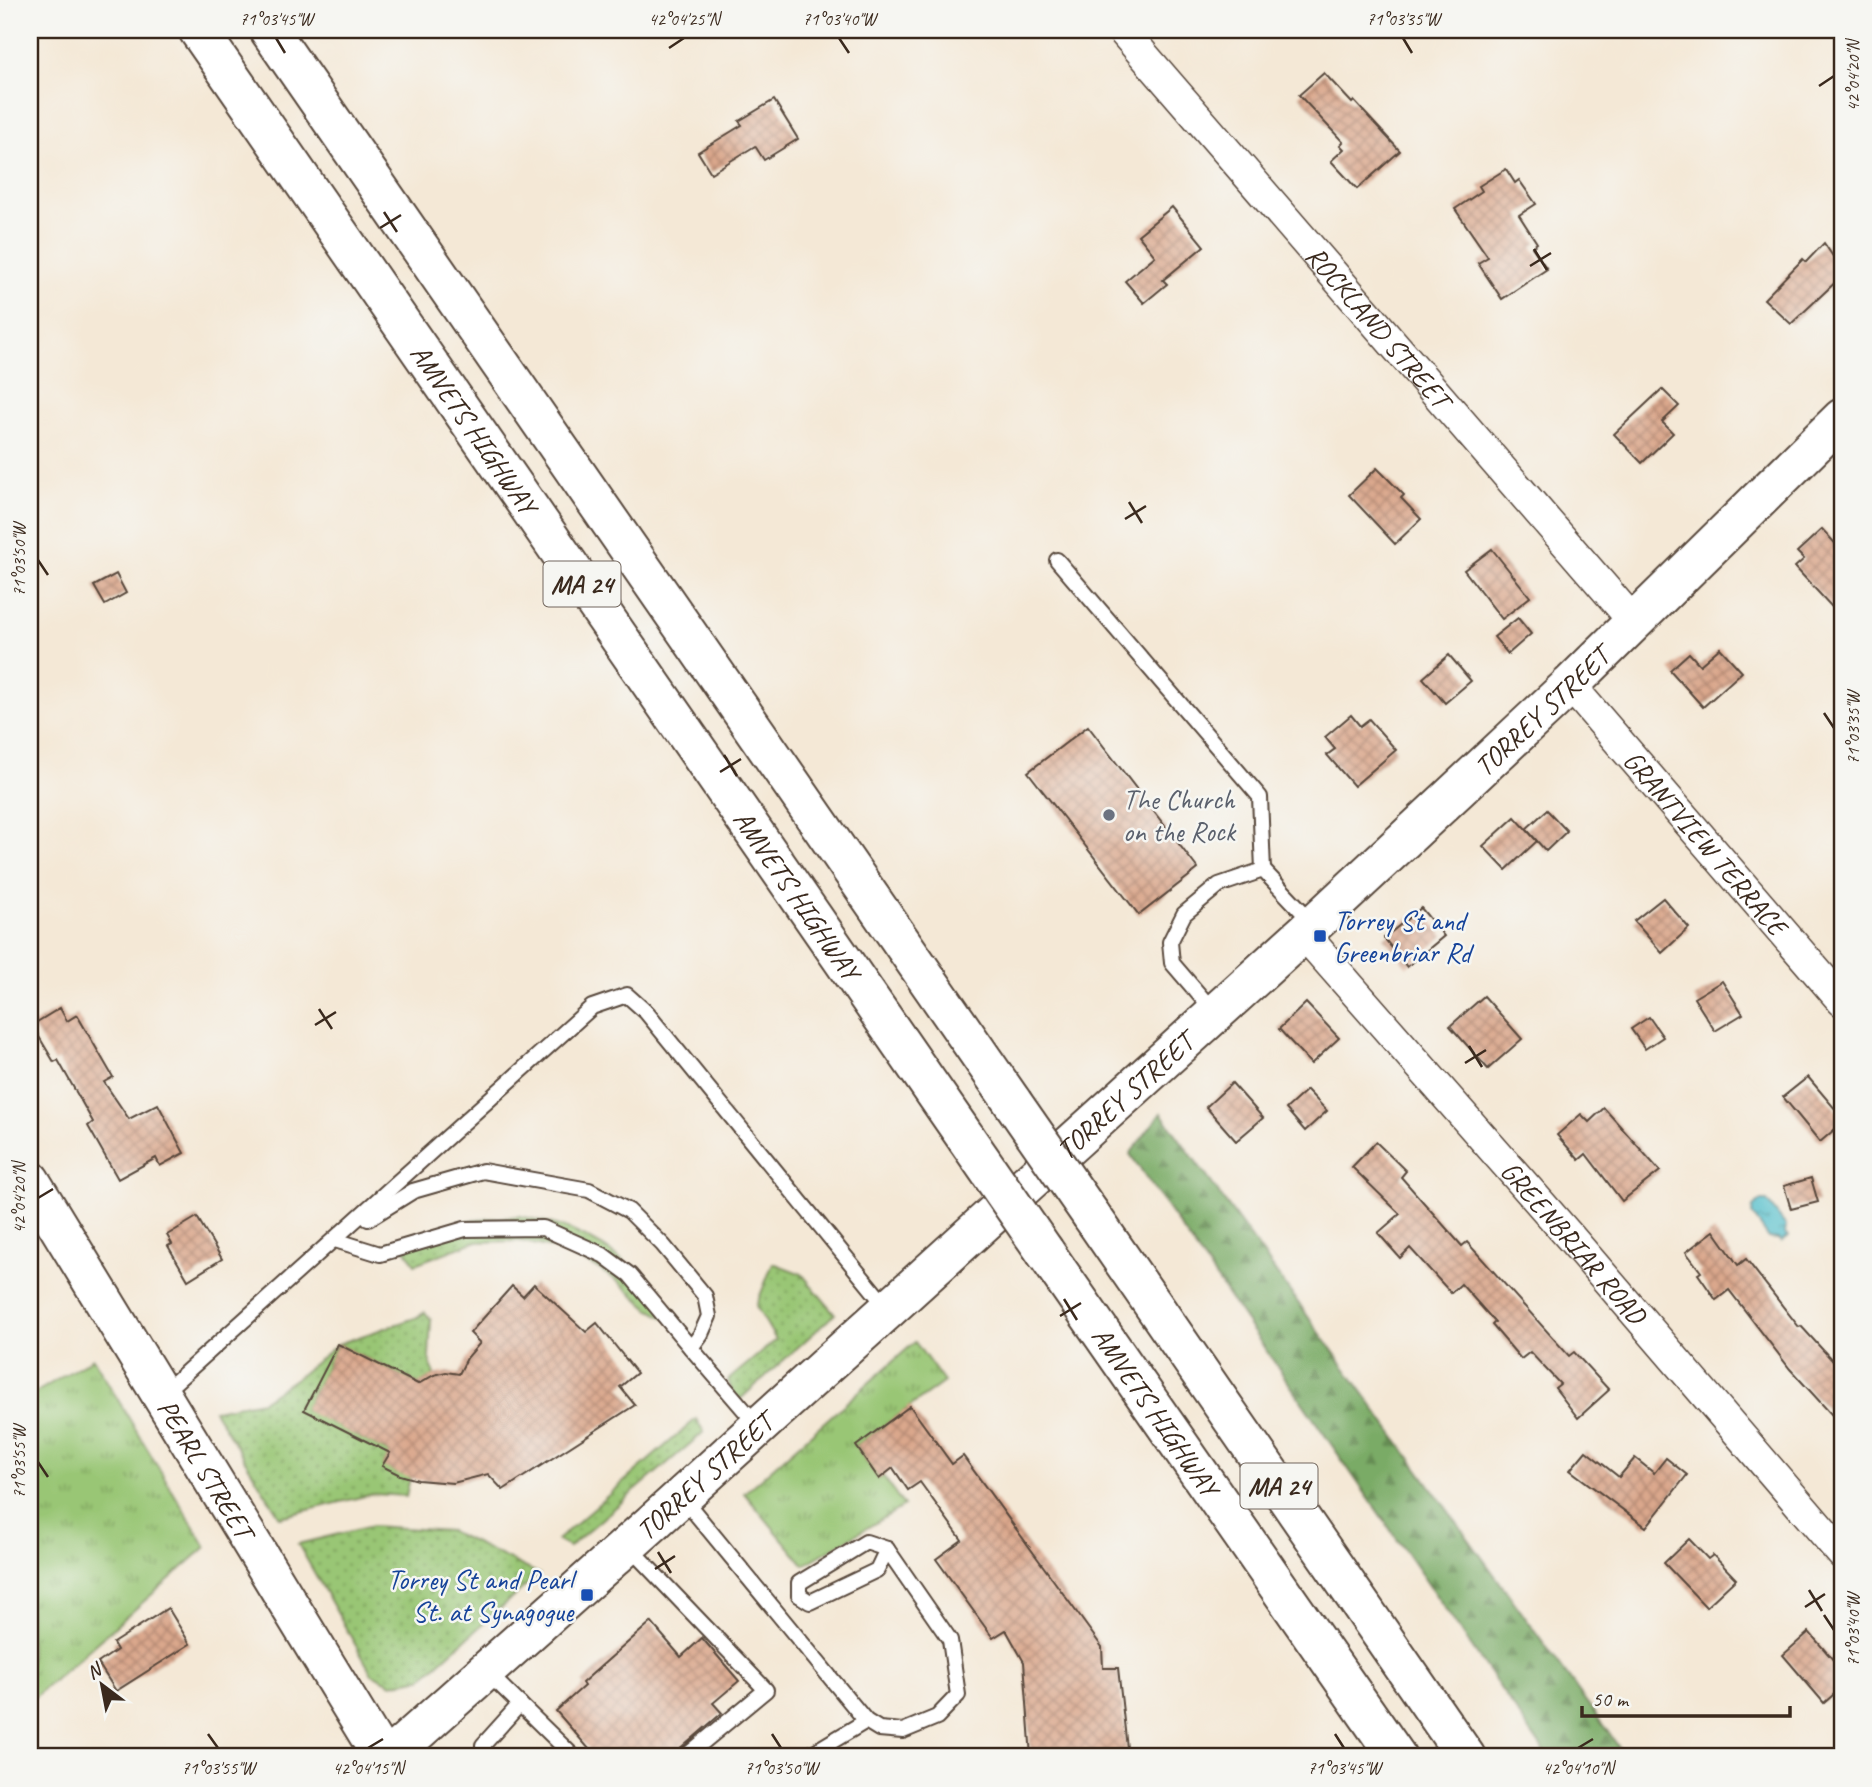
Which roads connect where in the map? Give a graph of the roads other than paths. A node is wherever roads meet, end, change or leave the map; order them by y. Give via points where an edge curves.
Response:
1 (198, 30) edge
2 (269, 30) edge
3 (1122, 30) edge
4 (1842, 418) edge
5 (1057, 560) dead end
6 (1634, 622) junction
7 (1570, 685) junction
8 (1264, 870) junction
9 (1308, 929) junction
10 (1842, 1001) edge
11 (1216, 1013) junction
12 (30, 1180) edge
13 (335, 1240) junction
14 (889, 1310) junction
15 (691, 1348) junction
16 (160, 1395) junction
17 (759, 1427) junction
18 (682, 1496) junction
19 (627, 1546) junction
20 (887, 1549) junction
21 (1842, 1554) edge
22 (799, 1595) junction
23 (777, 1610) junction
24 (487, 1672) junction
25 (520, 1704) junction
26 (866, 1721) junction
27 (382, 1757) edge
28 (389, 1757) edge
29 (486, 1757) edge
30 (575, 1757) edge
31 (685, 1757) edge
32 (806, 1757) edge
33 (1397, 1757) edge
34 (1466, 1757) edge

1 - 33 main road, AMVETS HIGHWAY / MA 24, bridge
2 - 34 main road, AMVETS HIGHWAY / MA 24, bridge
3 - 6 street, ROCKLAND STREET
4 - 6 main road, TORREY STREET
5 - 8 lane via 1260,797
6 - 7 main road, TORREY STREET
7 - 9 main road, TORREY STREET
7 - 10 street, GRANTVIEW TERRACE
8 - 9 lane
8 - 11 lane via 1219,885 1184,914 1170,942 1172,963
9 - 11 main road, TORREY STREET
9 - 21 street, GREENBRIAR ROAD
11 - 14 main road, TORREY STREET
12 - 16 main road, PEARL STREET
13 - 14 lane via 592,1007 627,995 646,1012
13 - 15 lane via 380,1254 466,1229 543,1228 603,1255 630,1275
13 - 15 lane via 413,1191 483,1171 589,1191 629,1211 705,1296 709,1316
13 - 16 lane
14 - 17 main road, TORREY STREET
15 - 17 lane
16 - 27 main road, PEARL STREET
17 - 18 main road, TORREY STREET
18 - 19 main road, TORREY STREET
18 - 23 lane
19 - 24 main road, TORREY STREET
19 - 31 lane via 766,1690
20 - 22 lane via 877,1570 810,1602
20 - 22 lane via 866,1542 799,1583
20 - 26 lane via 950,1640 958,1695 937,1717 903,1731 878,1729
22 - 23 lane
23 - 26 lane
24 - 25 lane
24 - 28 main road, TORREY STREET
25 - 29 lane via 483,1745
25 - 30 lane
26 - 32 lane

